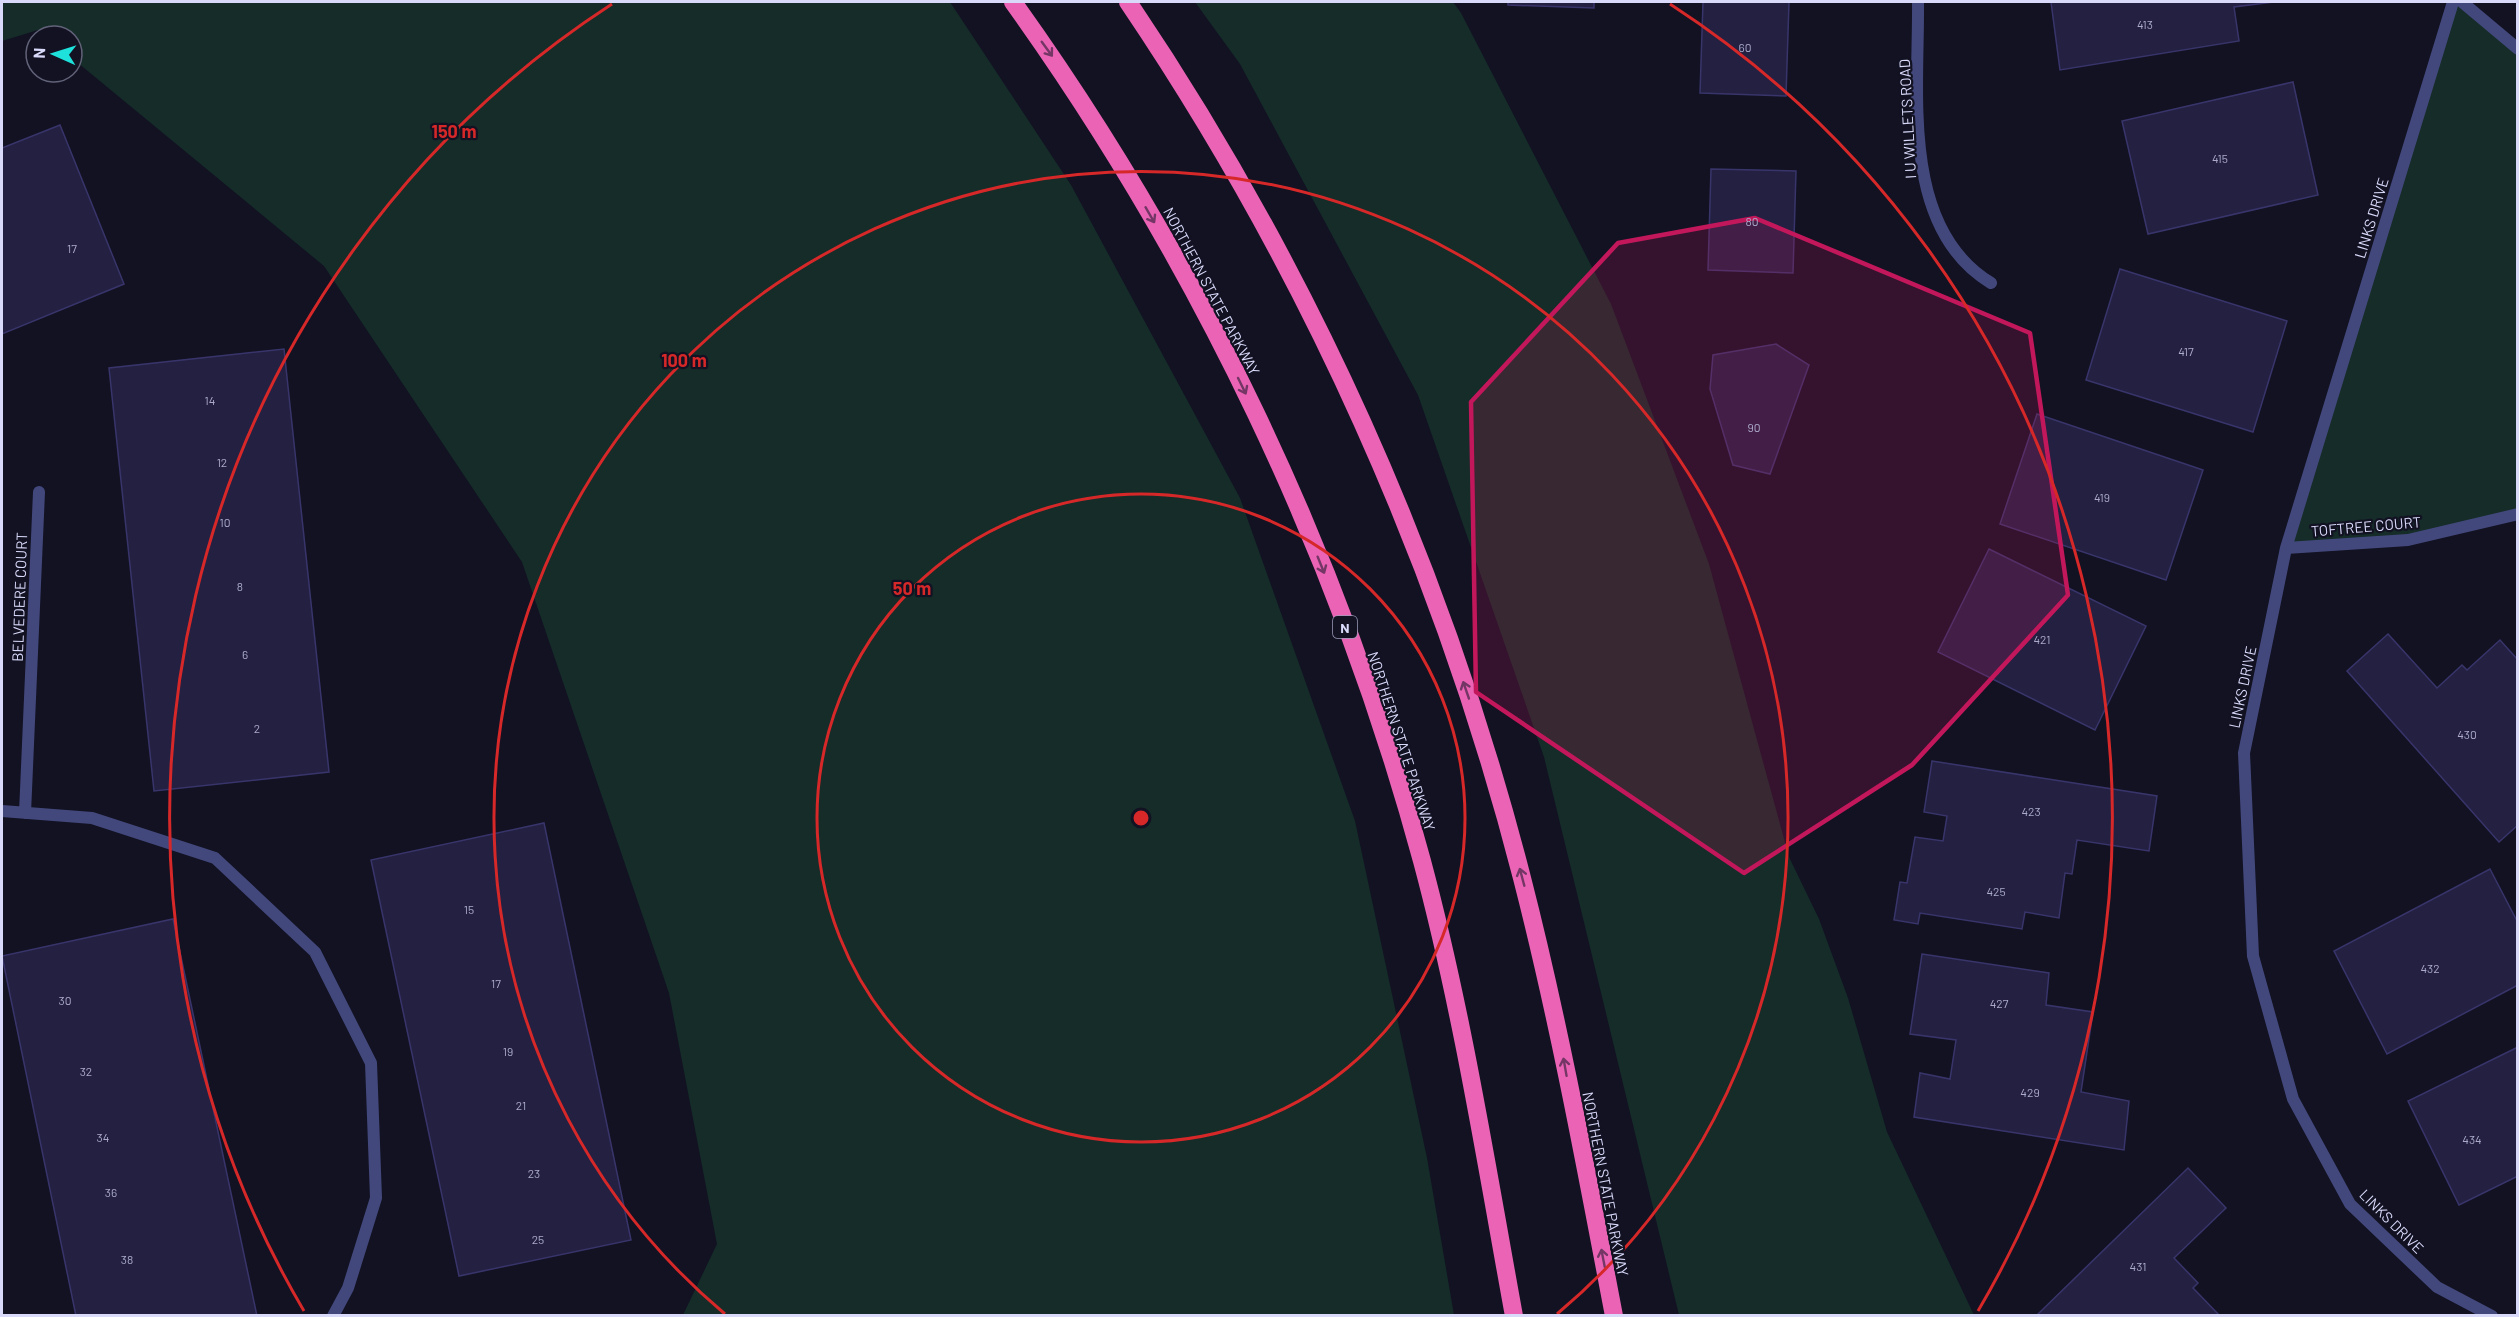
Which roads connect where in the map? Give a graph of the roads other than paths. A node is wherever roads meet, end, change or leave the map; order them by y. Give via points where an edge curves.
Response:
1 (1013, 2) edge
2 (1128, 2) edge
3 (1917, 2) edge
4 (2453, 2) edge
5 (2462, 2) edge
6 (2517, 49) edge
7 (1990, 283) dead end
8 (39, 492) dead end
9 (2517, 514) edge
10 (2286, 548) junction
11 (2, 811) edge
12 (25, 813) junction
13 (333, 1316) edge
14 (1514, 1316) edge
15 (1614, 1316) edge
16 (2492, 1316) edge

1 -> 14 highway, NORTHERN STATE PARKWAY / N via 1105,138 1218,337 1289,488 1348,633 1376,709 1424,872 1458,1011
15 -> 2 highway, NORTHERN STATE PARKWAY via 1558,1030 1522,876 1477,721 1423,569 1367,431 1303,301 1221,150
3 - 7 street, I U WILLETS ROAD via 1920,154 1927,193 1956,254
4 - 10 street, LINKS DRIVE
5 - 6 street
8 - 12 street, BELVEDERE COURT
9 - 10 street, TOFTREE COURT via 2408,540
10 - 16 street, LINKS DRIVE via 2244,753 2253,956 2293,1099 2350,1204 2437,1287
11 - 12 street
12 - 13 street via 92,818 215,858 315,952 371,1063 376,1198 348,1288

